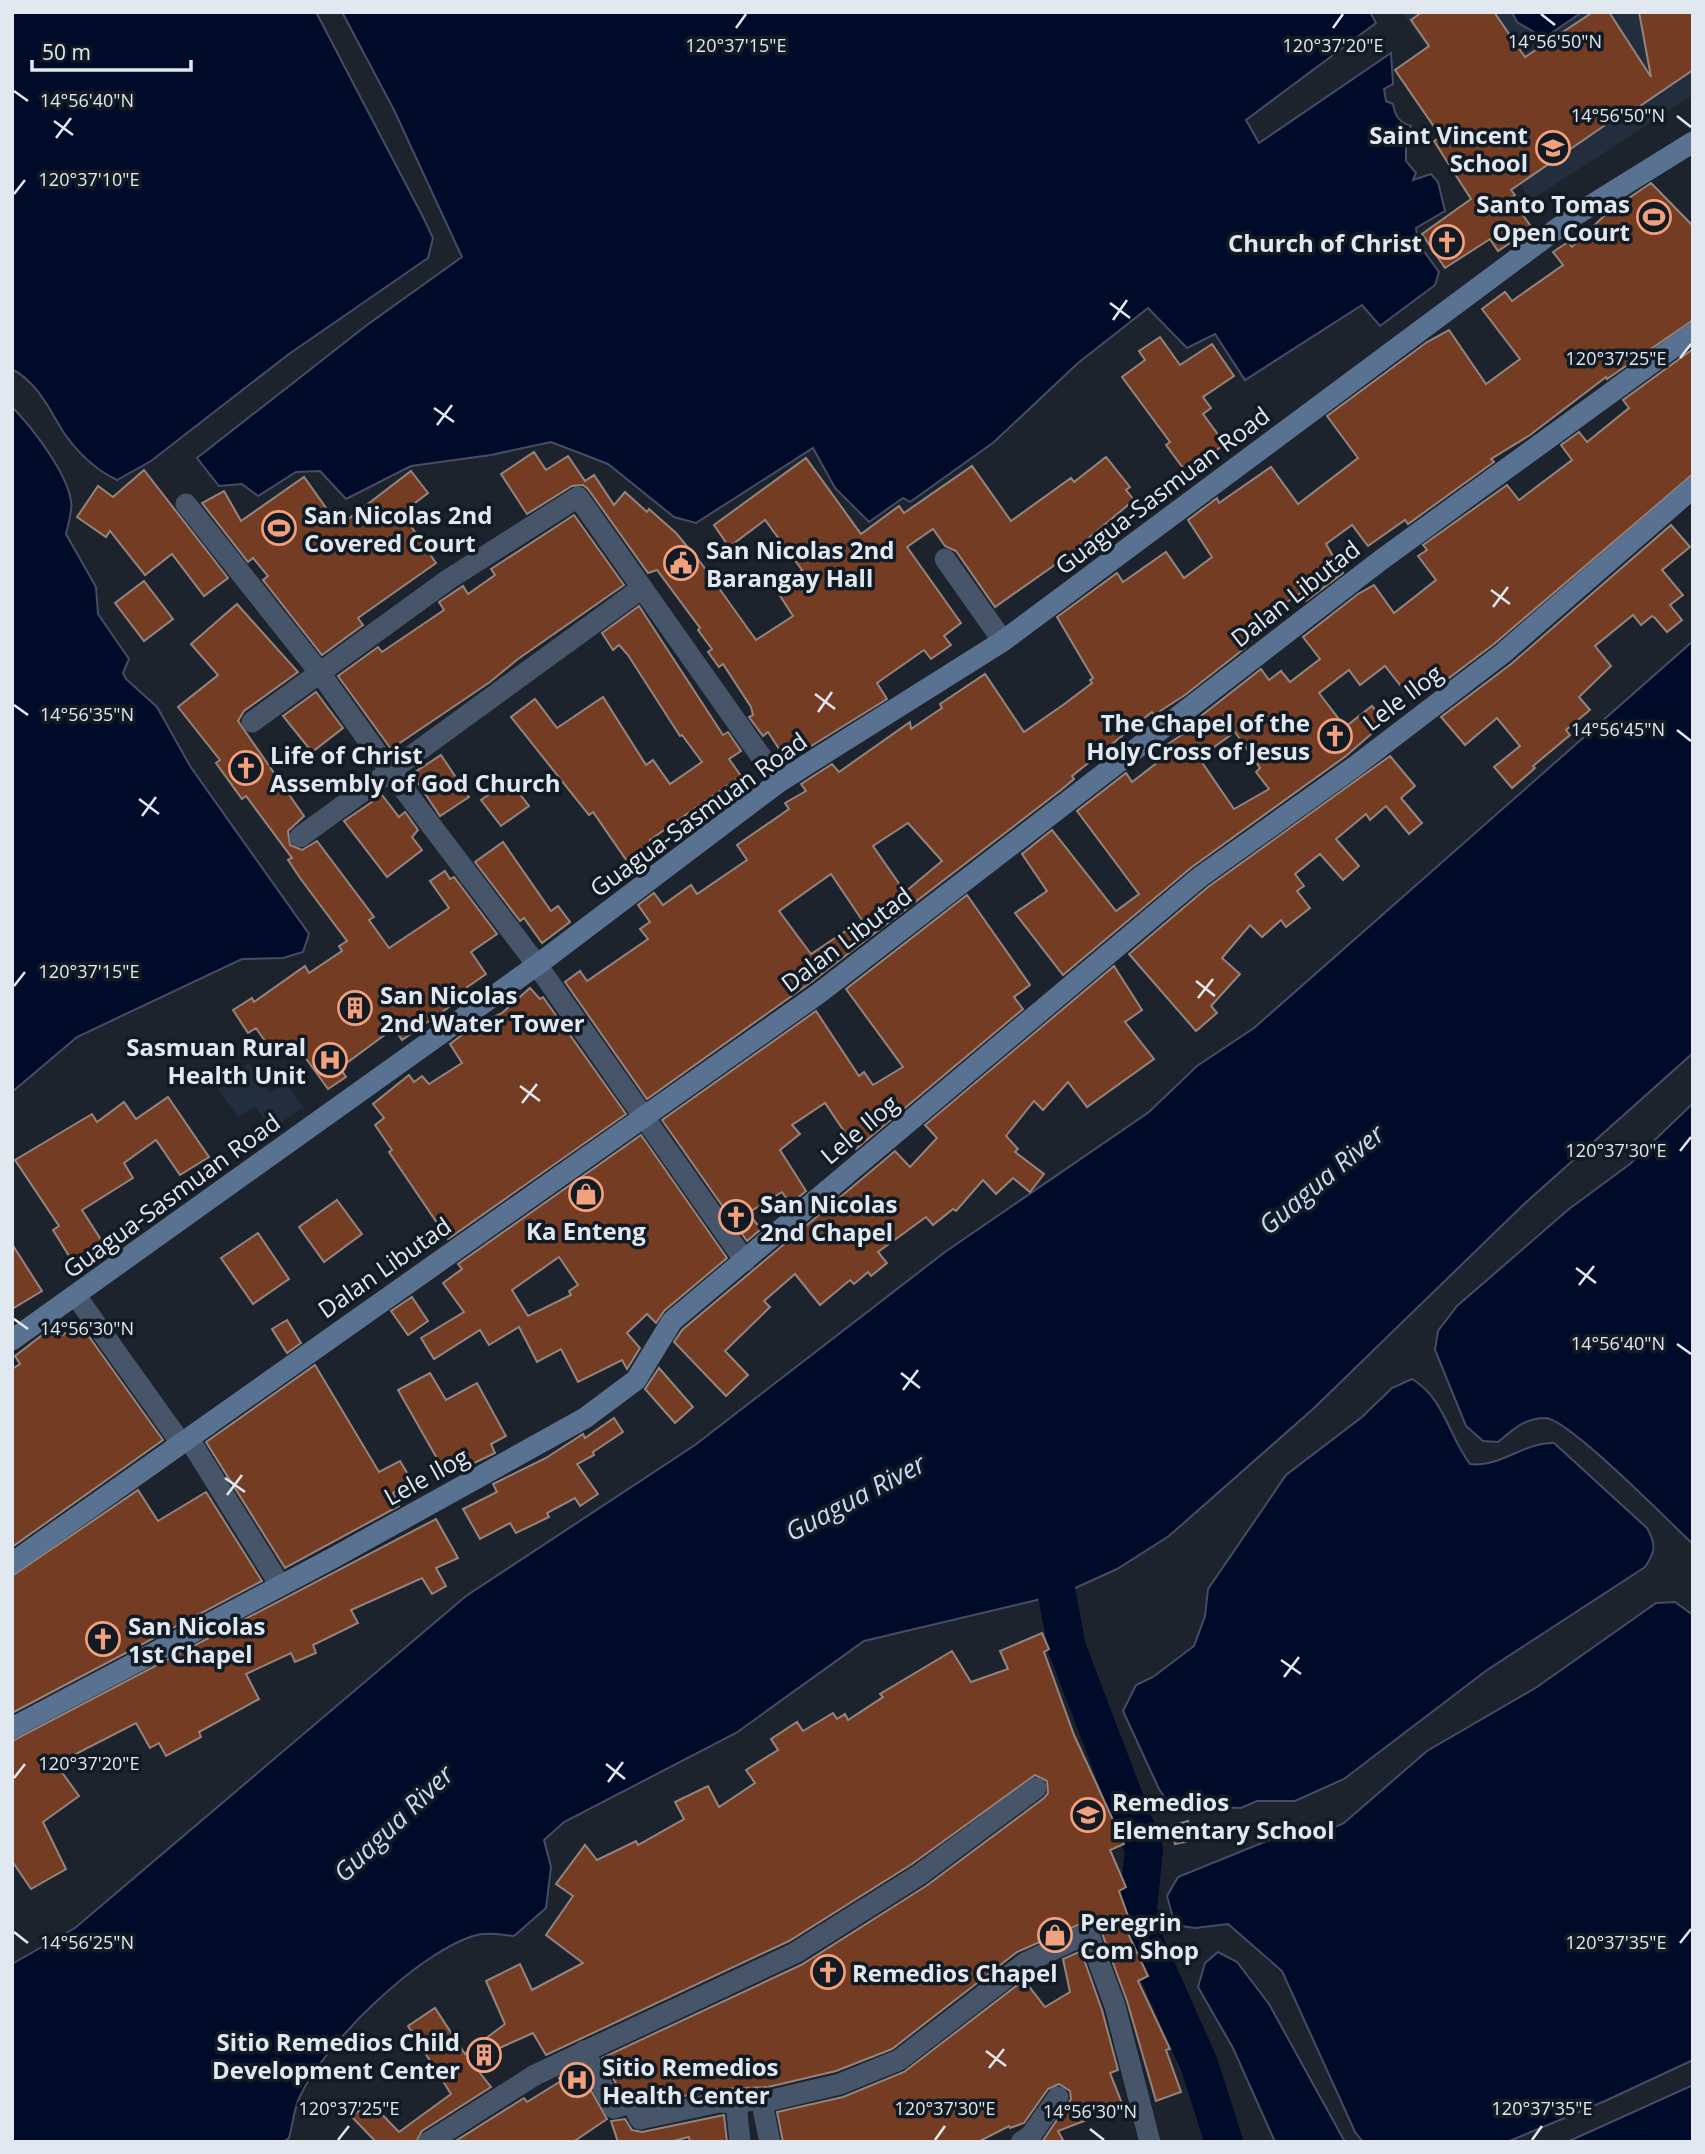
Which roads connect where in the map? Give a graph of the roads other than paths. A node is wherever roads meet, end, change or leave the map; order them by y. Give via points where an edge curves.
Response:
1 (1693, 142) edge
2 (1693, 333) edge
3 (1693, 488) edge
4 (186, 504) dead end
5 (945, 559) dead end
6 (642, 588) junction
7 (1003, 641) junction
8 (320, 673) junction
9 (252, 722) dead end
10 (390, 771) junction
11 (779, 782) junction
12 (300, 837) dead end
13 (537, 965) junction
14 (642, 1116) junction
15 (745, 1261) junction
16 (76, 1296) junction
17 (12, 1340) edge
18 (185, 1441) junction
19 (12, 1563) edge
20 (280, 1585) junction
21 (12, 1728) edge
22 (1036, 1788) dead end
23 (584, 2051) junction
24 (1058, 2097) dead end
25 (761, 2099) junction
26 (736, 2103) junction
27 (429, 2142) edge
28 (740, 2142) edge
29 (770, 2142) edge
30 (1021, 2142) edge
31 (1150, 2142) edge

1 - 7 street, Guagua-Sasmuan Road via 1577,214
2 - 14 street, Dalan Libutad via 1381,560 818,994
3 - 15 street, Lele Ilog via 1502,654 1190,885
4 - 8 street
5 - 7 street
6 - 8 street via 578,497 449,579
6 - 10 street
6 - 11 street
7 - 11 street, Guagua-Sasmuan Road
8 - 9 street
8 - 10 street
10 - 12 street
10 - 13 street
11 - 13 street, Guagua-Sasmuan Road
13 - 14 street
13 - 16 street, Guagua-Sasmuan Road
14 - 15 street
14 - 18 street, Dalan Libutad
15 - 20 street, Lele Ilog via 672,1321 636,1380 585,1418
16 - 17 street, Guagua-Sasmuan Road
16 - 18 street
18 - 19 street, Dalan Libutad
18 - 20 street
20 - 21 street, Lele Ilog
22 - 23 street via 919,1875 795,1953
23 - 26 street via 614,2108 632,2103 640,2119 719,2102
23 - 27 street via 535,2074
24 - 30 street
25 - 26 street
25 - 29 street
25 - 31 street via 811,2092 899,2060 1025,1963 1088,1933 1115,2006
26 - 28 street

